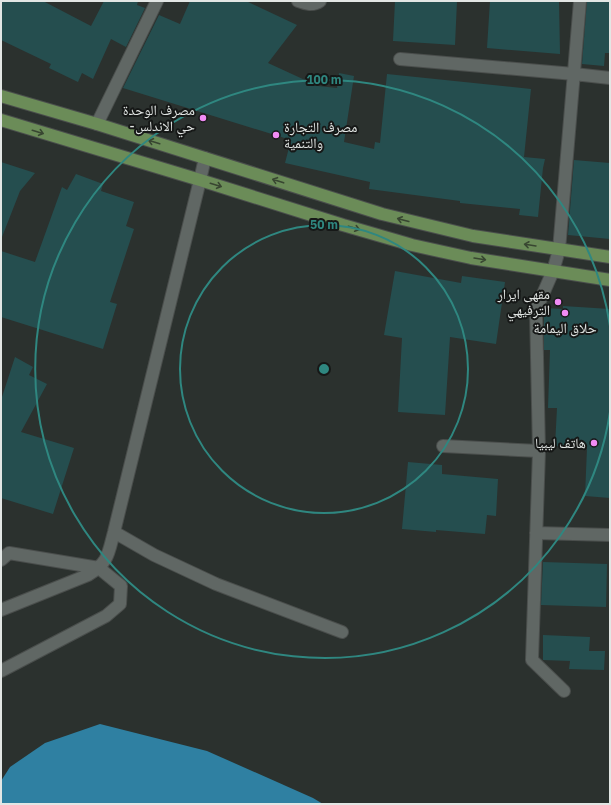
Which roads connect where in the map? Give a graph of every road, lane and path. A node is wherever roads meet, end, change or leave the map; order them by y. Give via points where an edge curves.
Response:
1 (157, 1) edge
2 (298, 1) edge
3 (320, 1) edge
4 (580, 1) edge
5 (400, 59) dead end
6 (574, 74) junction
7 (610, 78) edge
8 (1, 96) edge
9 (1, 120) edge
10 (97, 124) junction
11 (204, 158) junction
12 (200, 180) junction
13 (559, 250) junction
14 (610, 257) edge
15 (553, 271) junction
16 (610, 280) edge
17 (444, 446) dead end
18 (538, 451) junction
19 (114, 532) junction
20 (536, 533) junction
21 (610, 536) edge
22 (1, 560) edge
23 (99, 568) junction
24 (1, 610) edge
25 (342, 632) dead end
26 (1, 671) edge
27 (564, 691) dead end

1 - 10 street
2 - 3 street via 305,4
4 - 6 street
5 - 6 street
6 - 7 street
6 - 13 street
8 - 10 main road
9 -> 12 main road
11 -> 10 main road
11 - 12 street
13 -> 11 main road via 426,226
12 -> 15 main road via 412,245 471,258
12 - 19 street
13 - 14 main road
13 - 15 street
15 - 16 main road
15 - 18 street via 536,310
17 - 18 street
18 - 20 street
19 - 23 street via 106,560
19 - 25 street via 154,555 216,584
20 - 21 street
20 - 27 street via 532,660
22 - 23 street via 9,553
23 - 24 street via 88,575
23 - 26 street via 120,586 120,604 106,616

